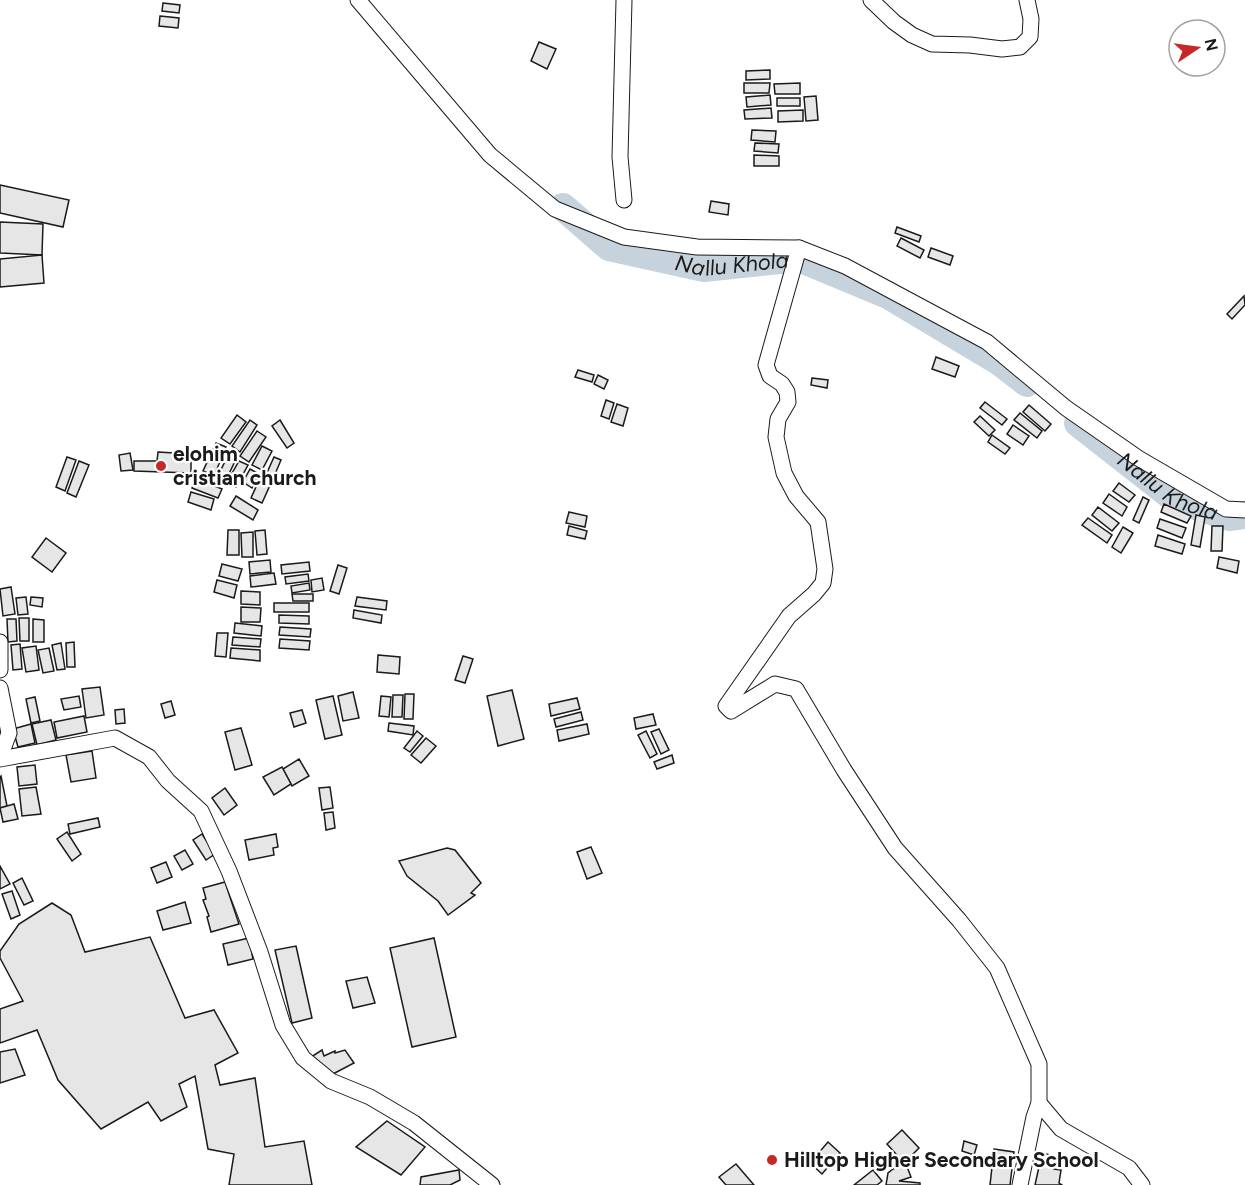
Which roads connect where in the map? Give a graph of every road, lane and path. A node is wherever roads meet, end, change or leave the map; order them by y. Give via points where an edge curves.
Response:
1 (358, 0) edge
2 (624, 0) edge
3 (871, 0) edge
4 (1027, 0) edge
5 (624, 200) dead end
6 (799, 248) junction
7 (1245, 510) edge
8 (0, 642) edge
9 (0, 669) edge
10 (0, 688) edge
11 (0, 758) edge
12 (1040, 1103) junction
13 (492, 1185) edge
14 (1020, 1185) edge
15 (1142, 1185) edge

1 - 6 street via 490,155 555,209 624,237 697,247
2 - 5 street via 620,157
3 - 4 street via 912,35 932,44 1002,49 1020,47 1030,38
6 - 7 street via 845,266 987,342 1066,408 1138,458 1226,509
6 - 12 street via 766,365 770,376 787,392 788,402 778,419 776,437 784,473 796,496 818,522 825,569 822,583 789,616 726,706 731,711 775,684 796,689 896,848 997,968 1039,1064
8 - 9 street
10 - 11 street via 9,733
11 - 13 street via 115,738 149,757 201,811 229,871 283,1025 303,1058 331,1081 370,1097 414,1123
12 - 14 street
12 - 15 street via 1062,1129 1129,1168

